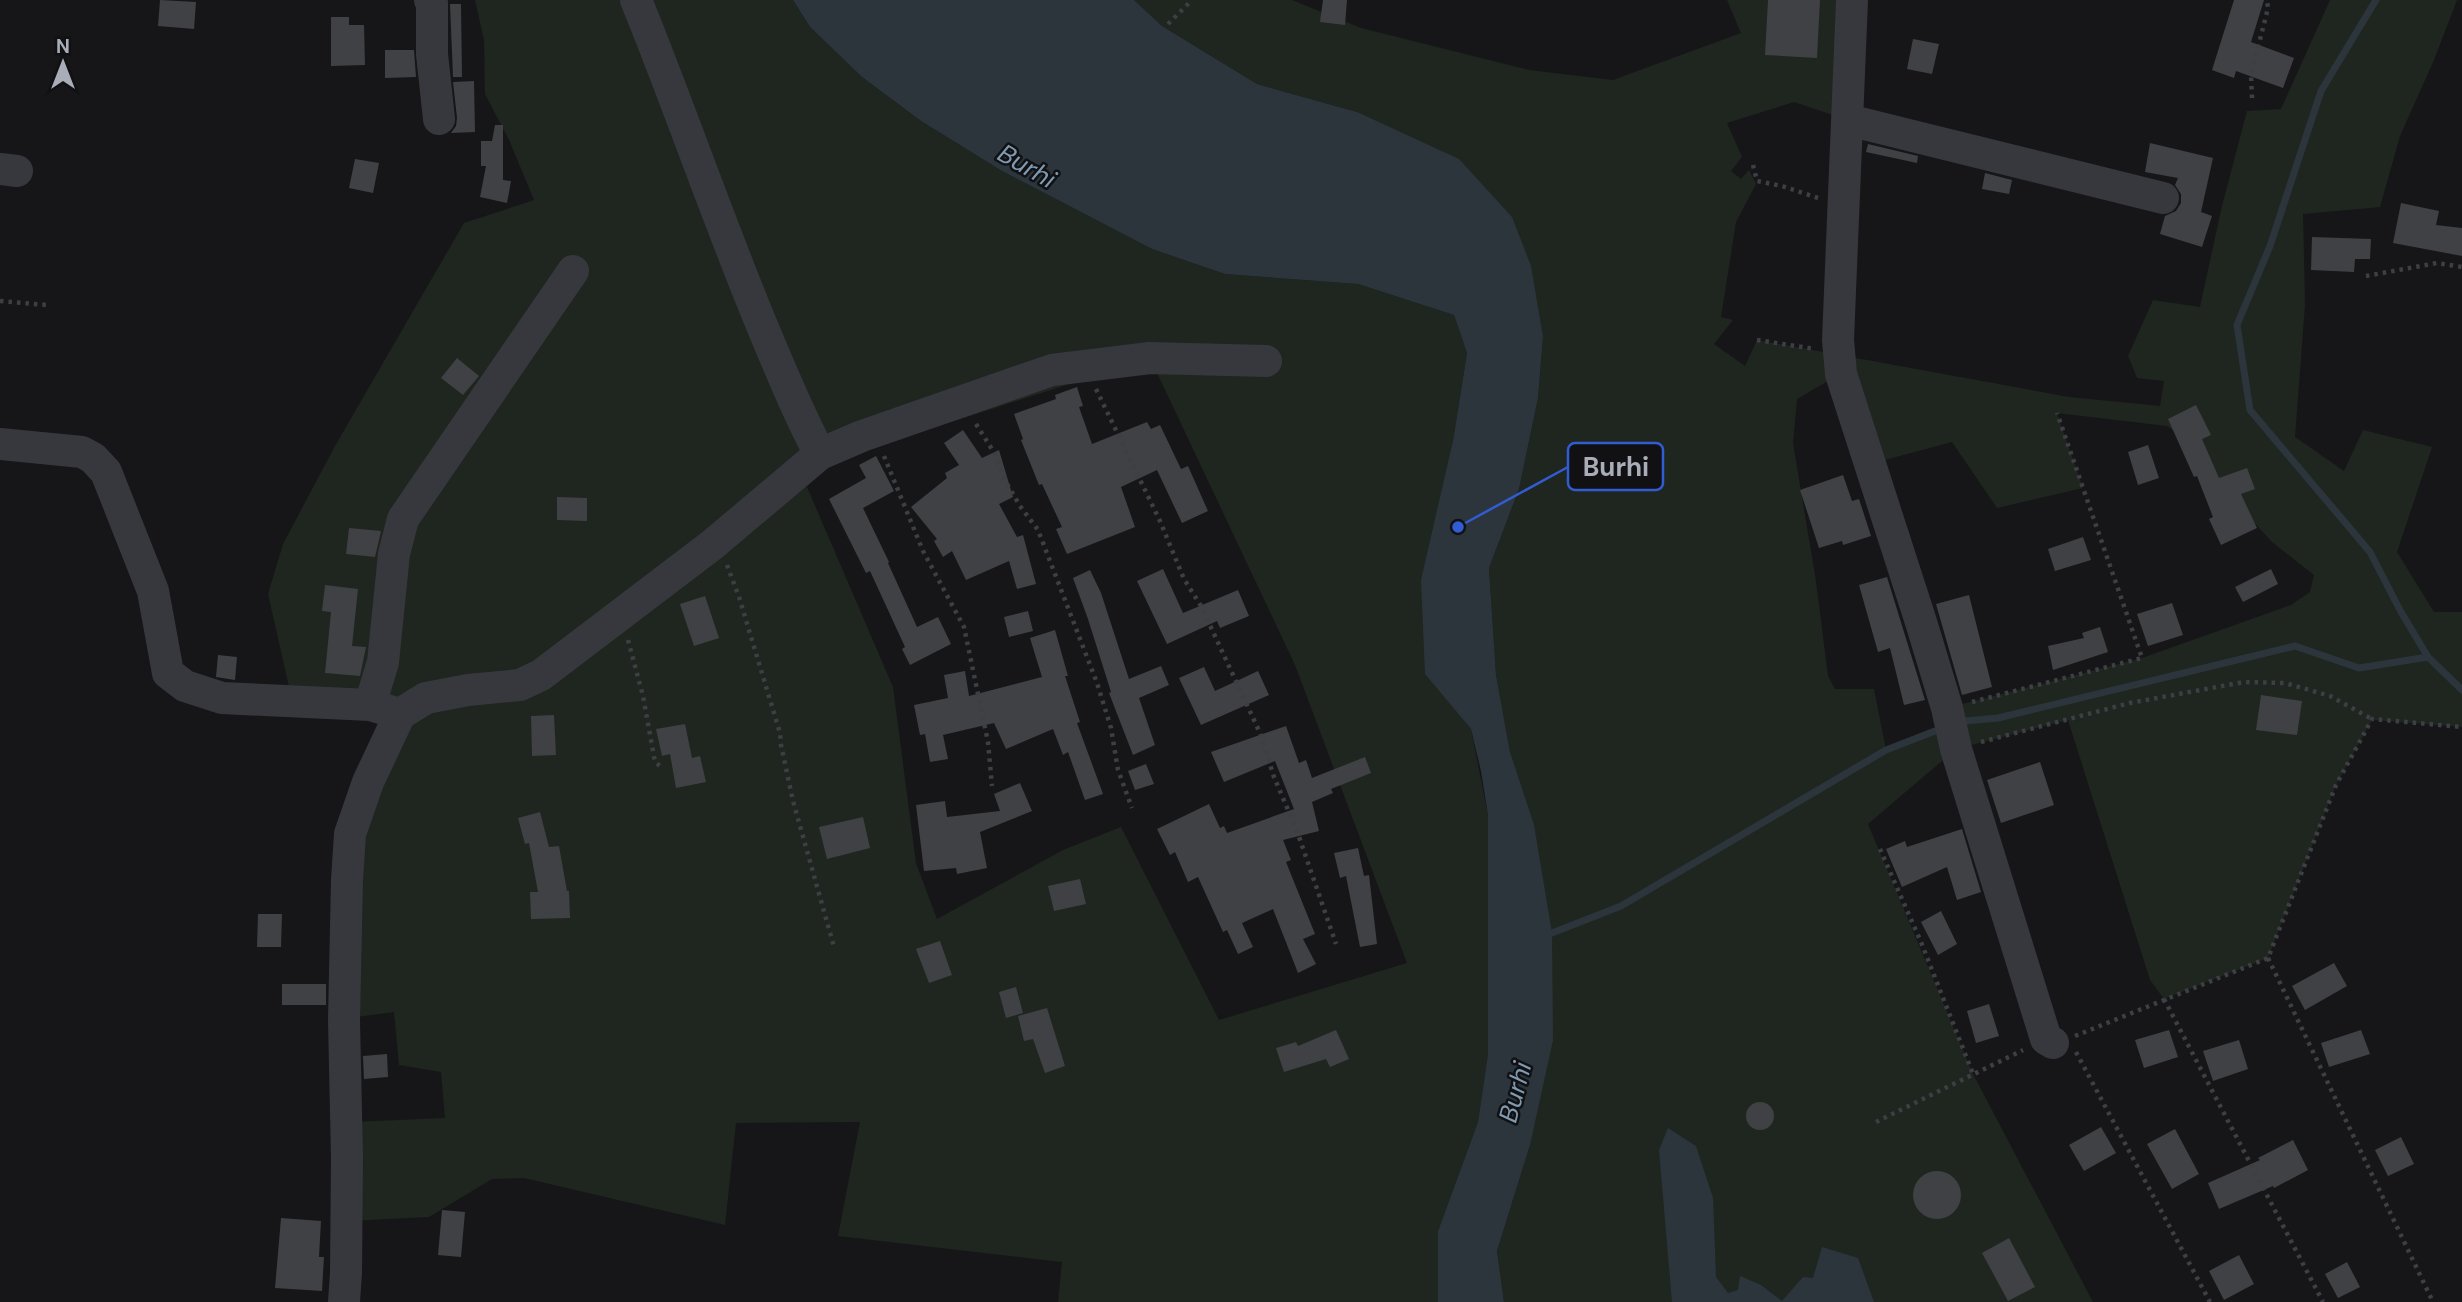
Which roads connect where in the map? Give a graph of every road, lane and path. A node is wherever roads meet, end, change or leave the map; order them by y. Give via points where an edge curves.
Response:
1 (429, 0) edge
2 (636, 0) edge
3 (1192, 0) edge
4 (1852, 0) edge
5 (2267, 0) edge
6 (1168, 24) dead end
7 (2252, 98) dead end
8 (439, 119) dead end
9 (1848, 120) junction
10 (1752, 165) dead end
11 (1845, 198) junction
12 (2164, 198) dead end
13 (2462, 267) edge
14 (573, 271) dead end
15 (2366, 276) dead end
16 (0, 300) edge
17 (47, 304) dead end
18 (1758, 340) dead end
19 (1839, 353) junction
20 (1265, 360) dead end
21 (1085, 366) junction
22 (964, 402) junction
23 (2057, 413) dead end
24 (876, 432) junction
25 (0, 444) edge
26 (820, 454) junction
27 (712, 545) junction
28 (616, 618) junction
29 (370, 705) junction
30 (1947, 708) junction
31 (400, 714) junction
32 (2372, 719) junction
33 (2462, 727) edge
34 (1956, 749) junction
35 (660, 765) dead end
36 (992, 786) dead end
37 (1132, 808) dead end
38 (1880, 849) dead end
39 (1336, 944) dead end
40 (834, 947) dead end
41 (2267, 958) junction
42 (2164, 999) junction
43 (2056, 1040) junction
44 (1973, 1074) junction
45 (1876, 1122) dead end
46 (344, 1302) edge
47 (2210, 1302) edge
48 (2323, 1302) edge
49 (2433, 1302) edge

1 - 8 street
2 - 26 street via 738,269
3 - 6 path
4 - 9 street
5 - 7 path via 2251,75
9 - 11 street
9 - 12 street
10 - 11 path via 1757,181 1822,200
11 - 19 street
13 - 15 path via 2437,263
14 - 29 street via 403,519 394,554 383,662
16 - 17 path
18 - 19 path
19 - 30 street via 1841,374
20 - 21 street via 1150,358
21 - 22 street via 1052,370
21 - 39 path via 1260,733
22 - 24 street
22 - 37 path via 1014,497 1038,530 1097,683
23 - 30 path via 2142,658
24 - 26 street
24 - 36 path via 923,551 964,627 988,742
25 - 29 street via 82,452 106,472 153,592 168,673 185,686 222,698
26 - 27 street
27 - 28 street
27 - 40 path via 726,565 764,678
28 - 31 street via 541,675 520,685 426,698
28 - 35 path via 631,647 655,762
29 - 31 street
30 - 34 street
31 - 46 street via 350,834 344,1006
32 - 33 path
32 - 34 path via 2330,696 2285,683 2244,682 2130,703
32 - 41 path via 2336,785
34 - 43 street
38 - 44 path
41 - 42 path
41 - 49 path
42 - 43 path
42 - 48 path
43 - 44 path
43 - 47 path
44 - 45 path

